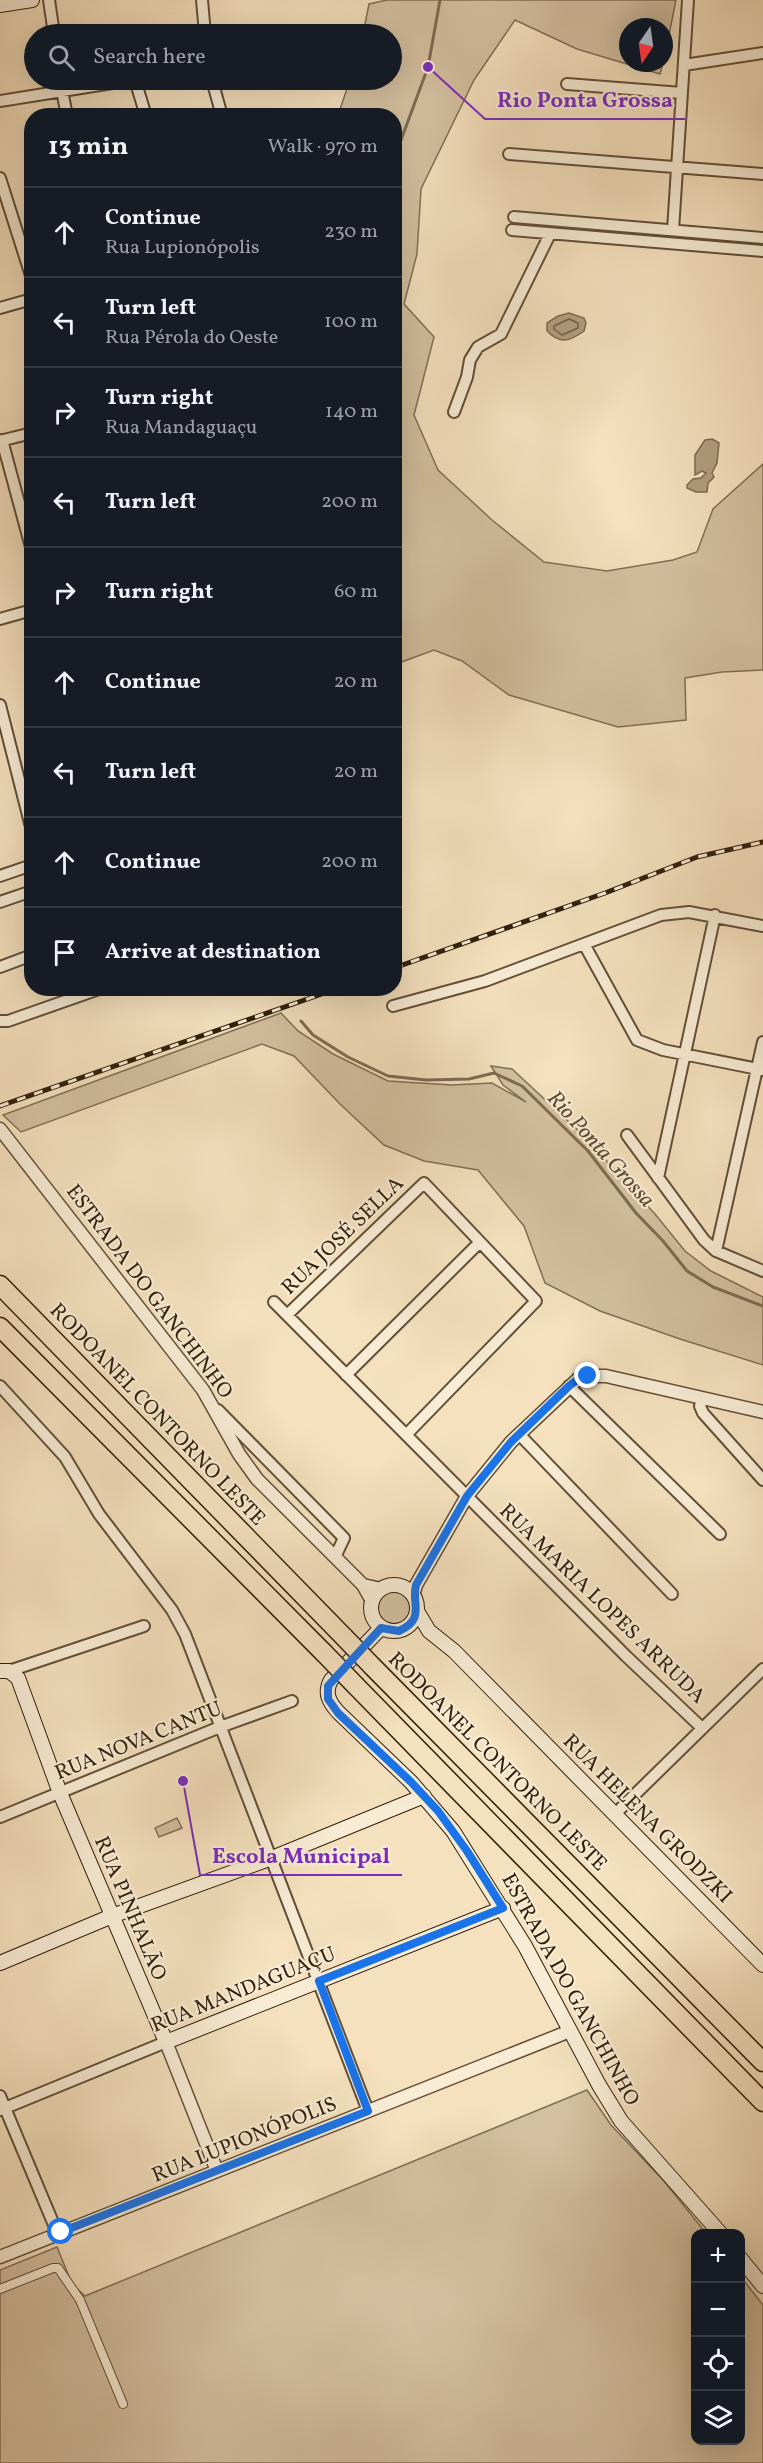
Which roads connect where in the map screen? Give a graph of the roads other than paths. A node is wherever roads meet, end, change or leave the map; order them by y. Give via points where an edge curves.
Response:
1 (32, 0) edge
2 (49, 0) edge
3 (202, 0) edge
4 (688, 0) edge
5 (0, 5) edge
6 (53, 24) edge
7 (204, 24) edge
8 (763, 53) edge
9 (684, 65) junction
10 (567, 84) dead end
11 (68, 90) edge
12 (137, 90) edge
13 (215, 90) edge
14 (62, 91) junction
15 (682, 93) junction
16 (0, 101) edge
17 (66, 108) edge
18 (143, 108) edge
19 (220, 108) edge
20 (509, 154) dead end
21 (678, 166) junction
22 (763, 174) edge
23 (0, 178) edge
24 (514, 218) dead end
25 (512, 230) dead end
26 (673, 230) junction
27 (550, 234) junction
28 (763, 238) edge
29 (763, 251) edge
30 (24, 254) edge
31 (24, 301) edge
32 (0, 308) edge
33 (454, 412) dead end
34 (24, 434) edge
35 (1, 440) edge
36 (24, 522) edge
37 (24, 612) edge
38 (0, 619) edge
39 (0, 705) edge
40 (24, 800) edge
41 (24, 868) edge
42 (0, 876) edge
43 (24, 894) edge
44 (0, 902) edge
45 (715, 915) junction
46 (763, 926) edge
47 (584, 944) junction
48 (24, 959) edge
49 (0, 967) edge
50 (79, 996) edge
51 (393, 1006) dead end
52 (0, 1021) edge
53 (763, 1042) edge
54 (683, 1054) junction
55 (760, 1069) edge
56 (0, 1129) edge
57 (627, 1135) dead end
58 (658, 1178) junction
59 (480, 1242) junction
60 (716, 1251) junction
61 (763, 1271) edge
62 (0, 1285) edge
63 (274, 1302) dead end
64 (287, 1315) junction
65 (0, 1327) edge
66 (346, 1375) junction
67 (0, 1386) edge
68 (569, 1386) junction
69 (702, 1399) junction
70 (214, 1406) junction
71 (763, 1412) edge
72 (519, 1434) junction
73 (406, 1435) junction
74 (763, 1480) edge
75 (467, 1496) junction
76 (720, 1534) dead end
77 (335, 1557) junction
78 (363, 1585) junction
79 (381, 1589) junction
80 (412, 1590) junction
81 (672, 1594) dead end
82 (372, 1601) junction
83 (417, 1611) junction
84 (144, 1626) dead end
85 (381, 1628) junction
86 (405, 1628) junction
87 (763, 1669) edge
88 (3, 1671) edge
89 (292, 1701) dead end
90 (503, 1701) junction
91 (220, 1727) junction
92 (702, 1728) junction
93 (60, 1793) junction
94 (424, 1796) junction
95 (615, 1814) junction
96 (0, 1818) edge
97 (272, 1858) junction
98 (503, 1908) junction
99 (112, 1916) junction
100 (0, 1963) edge
101 (763, 1965) edge
102 (319, 1981) junction
103 (570, 2031) junction
104 (166, 2043) junction
105 (763, 2062) edge
106 (0, 2096) edge
107 (763, 2102) edge
108 (2, 2109) edge
109 (368, 2111) junction
110 (217, 2171) junction
111 (717, 2229) edge
112 (56, 2231) junction
113 (0, 2257) edge
114 (745, 2263) edge
115 (763, 2286) edge
116 (0, 2289) edge
117 (123, 2404) dead end

1 - 5 main road
2 - 6 street
3 - 7 street
4 - 9 street
8 - 9 street
9 - 15 street
10 - 15 street
11 - 14 street
12 - 18 street
13 - 19 street
14 - 16 street
14 - 17 street
15 - 21 street
20 - 21 street
21 - 22 street
21 - 26 street
23 - 30 street
24 - 26 street
25 - 27 street
26 - 28 street
27 - 29 street
27 - 33 street via 501,334 478,347 470,360
31 - 32 street
34 - 35 street
35 - 36 street
37 - 38 street
39 - 40 street
41 - 42 street
43 - 44 street
45 - 46 street
45 - 47 street via 661,915
45 - 54 street
47 - 51 street via 485,981
47 - 54 street via 637,1040
48 - 49 street
50 - 52 street
53 - 55 street
54 - 55 street
54 - 58 street
55 - 60 street
56 - 70 street, ESTRADA DO GANCHINHO
57 - 58 street
58 - 60 street
59 - 64 street, RUA JOSÉ SELLA via 424,1183
59 - 66 street
59 - 73 street via 536,1301
60 - 61 street
62 - 105 highway, RODOANEL CONTORNO LESTE, bridge
63 - 64 street, RUA MARIA LOPES ARRUDA
64 - 66 street, RUA MARIA LOPES ARRUDA
65 - 107 highway, bridge
66 - 73 street, RUA MARIA LOPES ARRUDA
67 - 91 street via 65,1457 99,1514 172,1610
68 - 69 street via 588,1376 606,1376
68 - 72 street
68 - 76 street
69 - 71 street
69 - 74 street via 703,1413
70 - 77 street, ESTRADA DO GANCHINHO via 257,1479
70 - 77 street via 344,1538
72 - 75 street
72 - 81 street
73 - 75 street, RUA MARIA LOPES ARRUDA
75 - 80 street
75 - 92 street, RUA MARIA LOPES ARRUDA
77 - 78 street, ESTRADA DO GANCHINHO
78 - 79 street
78 - 82 street, ESTRADA DO GANCHINHO
79 - 80 main road via 394,1585
79 - 82 main road
80 - 83 main road
82 - 85 main road via 371,1614
83 - 86 main road
83 - 90 main road, RUA HELENA GRODZKI via 429,1631
84 - 88 street
85 - 86 main road
85 - 94 main road, ESTRADA DO GANCHINHO via 331,1680 328,1699
86 - 90 main road, RUA HELENA GRODZKI via 425,1638
87 - 92 street
88 - 93 main road, RUA PINHALÃO via 18,1678
89 - 91 street, RUA NOVA CANTU
90 - 95 main road, RUA HELENA GRODZKI
91 - 93 street, RUA NOVA CANTU
91 - 97 street
92 - 95 street
93 - 96 street, RUA NOVA CANTU
93 - 99 main road, RUA PINHALÃO
94 - 97 main road
94 - 98 main road, ESTRADA DO GANCHINHO via 453,1831
95 - 101 main road, RUA HELENA GRODZKI
97 - 99 main road
97 - 102 street
98 - 102 main road, RUA MANDAGUAÇU
98 - 103 main road, ESTRADA DO GANCHINHO
99 - 100 main road
99 - 104 main road, RUA PINHALÃO
102 - 104 main road, RUA MANDAGUAÇU
102 - 109 street
103 - 109 street, RUA LUPIONÓPOLIS
103 - 111 main road, ESTRADA DO GANCHINHO via 621,2121
104 - 108 street, RUA MANDAGUAÇU
104 - 110 street, RUA PINHALÃO
106 - 108 street
108 - 112 street
109 - 110 street, RUA LUPIONÓPOLIS
110 - 112 street, RUA LUPIONÓPOLIS
112 - 113 street, RUA LUPIONÓPOLIS
114 - 115 main road
116 - 117 street via 57,2268 80,2300

